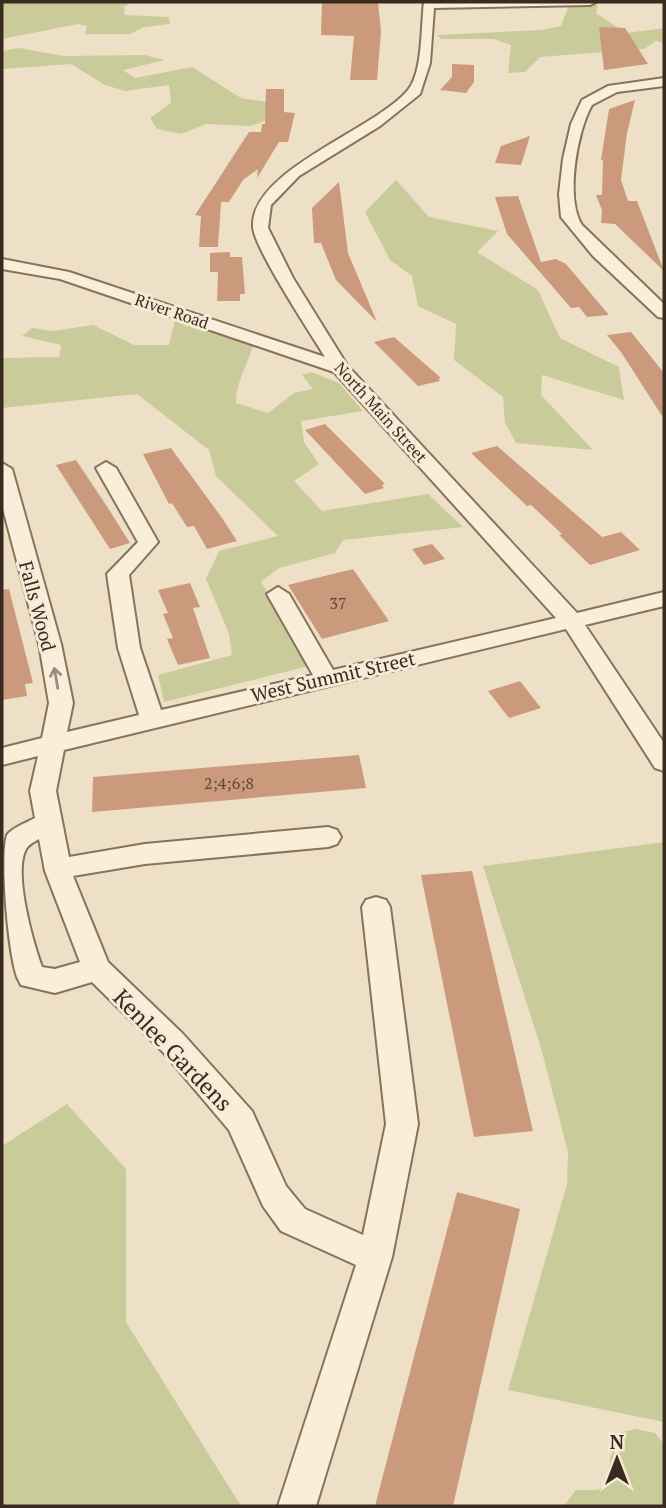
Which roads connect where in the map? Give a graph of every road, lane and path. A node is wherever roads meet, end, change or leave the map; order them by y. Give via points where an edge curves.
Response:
1 (590, 2) edge
2 (429, 3) edge
3 (664, 82) edge
4 (2, 264) edge
5 (664, 313) edge
6 (340, 368) junction
7 (106, 468) dead end
8 (2, 469) edge
9 (278, 594) dead end
10 (664, 599) edge
11 (570, 619) junction
12 (326, 677) junction
13 (152, 720) junction
14 (50, 744) junction
15 (2, 756) edge
16 (663, 758) edge
17 (49, 822) junction
18 (328, 837) dead end
19 (58, 871) junction
20 (376, 907) dead end
21 (97, 970) junction
22 (375, 1257) junction
23 (297, 1506) edge

1 - 2 street
2 - 6 street, North Main Street via 424,63 415,91 375,124 294,173 264,204 260,216 268,247
3 - 5 street via 615,89 588,102 581,111 568,167 566,204 578,229
4 - 6 street, River Road via 74,278
6 - 11 street, North Main Street
7 - 13 street via 148,542 118,573 136,681
14 -> 8 street, Falls Wood via 58,728 61,703 50,644
9 - 12 street
10 - 11 street, West Summit Street
11 - 12 street, West Summit Street
11 - 16 street, North Main Street
12 - 13 street, West Summit Street
13 - 14 street, West Summit Street
14 - 15 street, West Summit Street
14 - 17 street, Kenlee Gardens via 43,791
17 - 19 street, Kenlee Gardens
17 - 21 street via 16,842 6,862 18,946 31,977 55,981
18 - 19 street via 145,854 83,862
19 - 21 street, Kenlee Gardens
20 - 22 street via 402,1124
21 - 22 street, Kenlee Gardens via 173,1043 241,1121 274,1196 293,1220
22 - 23 street

